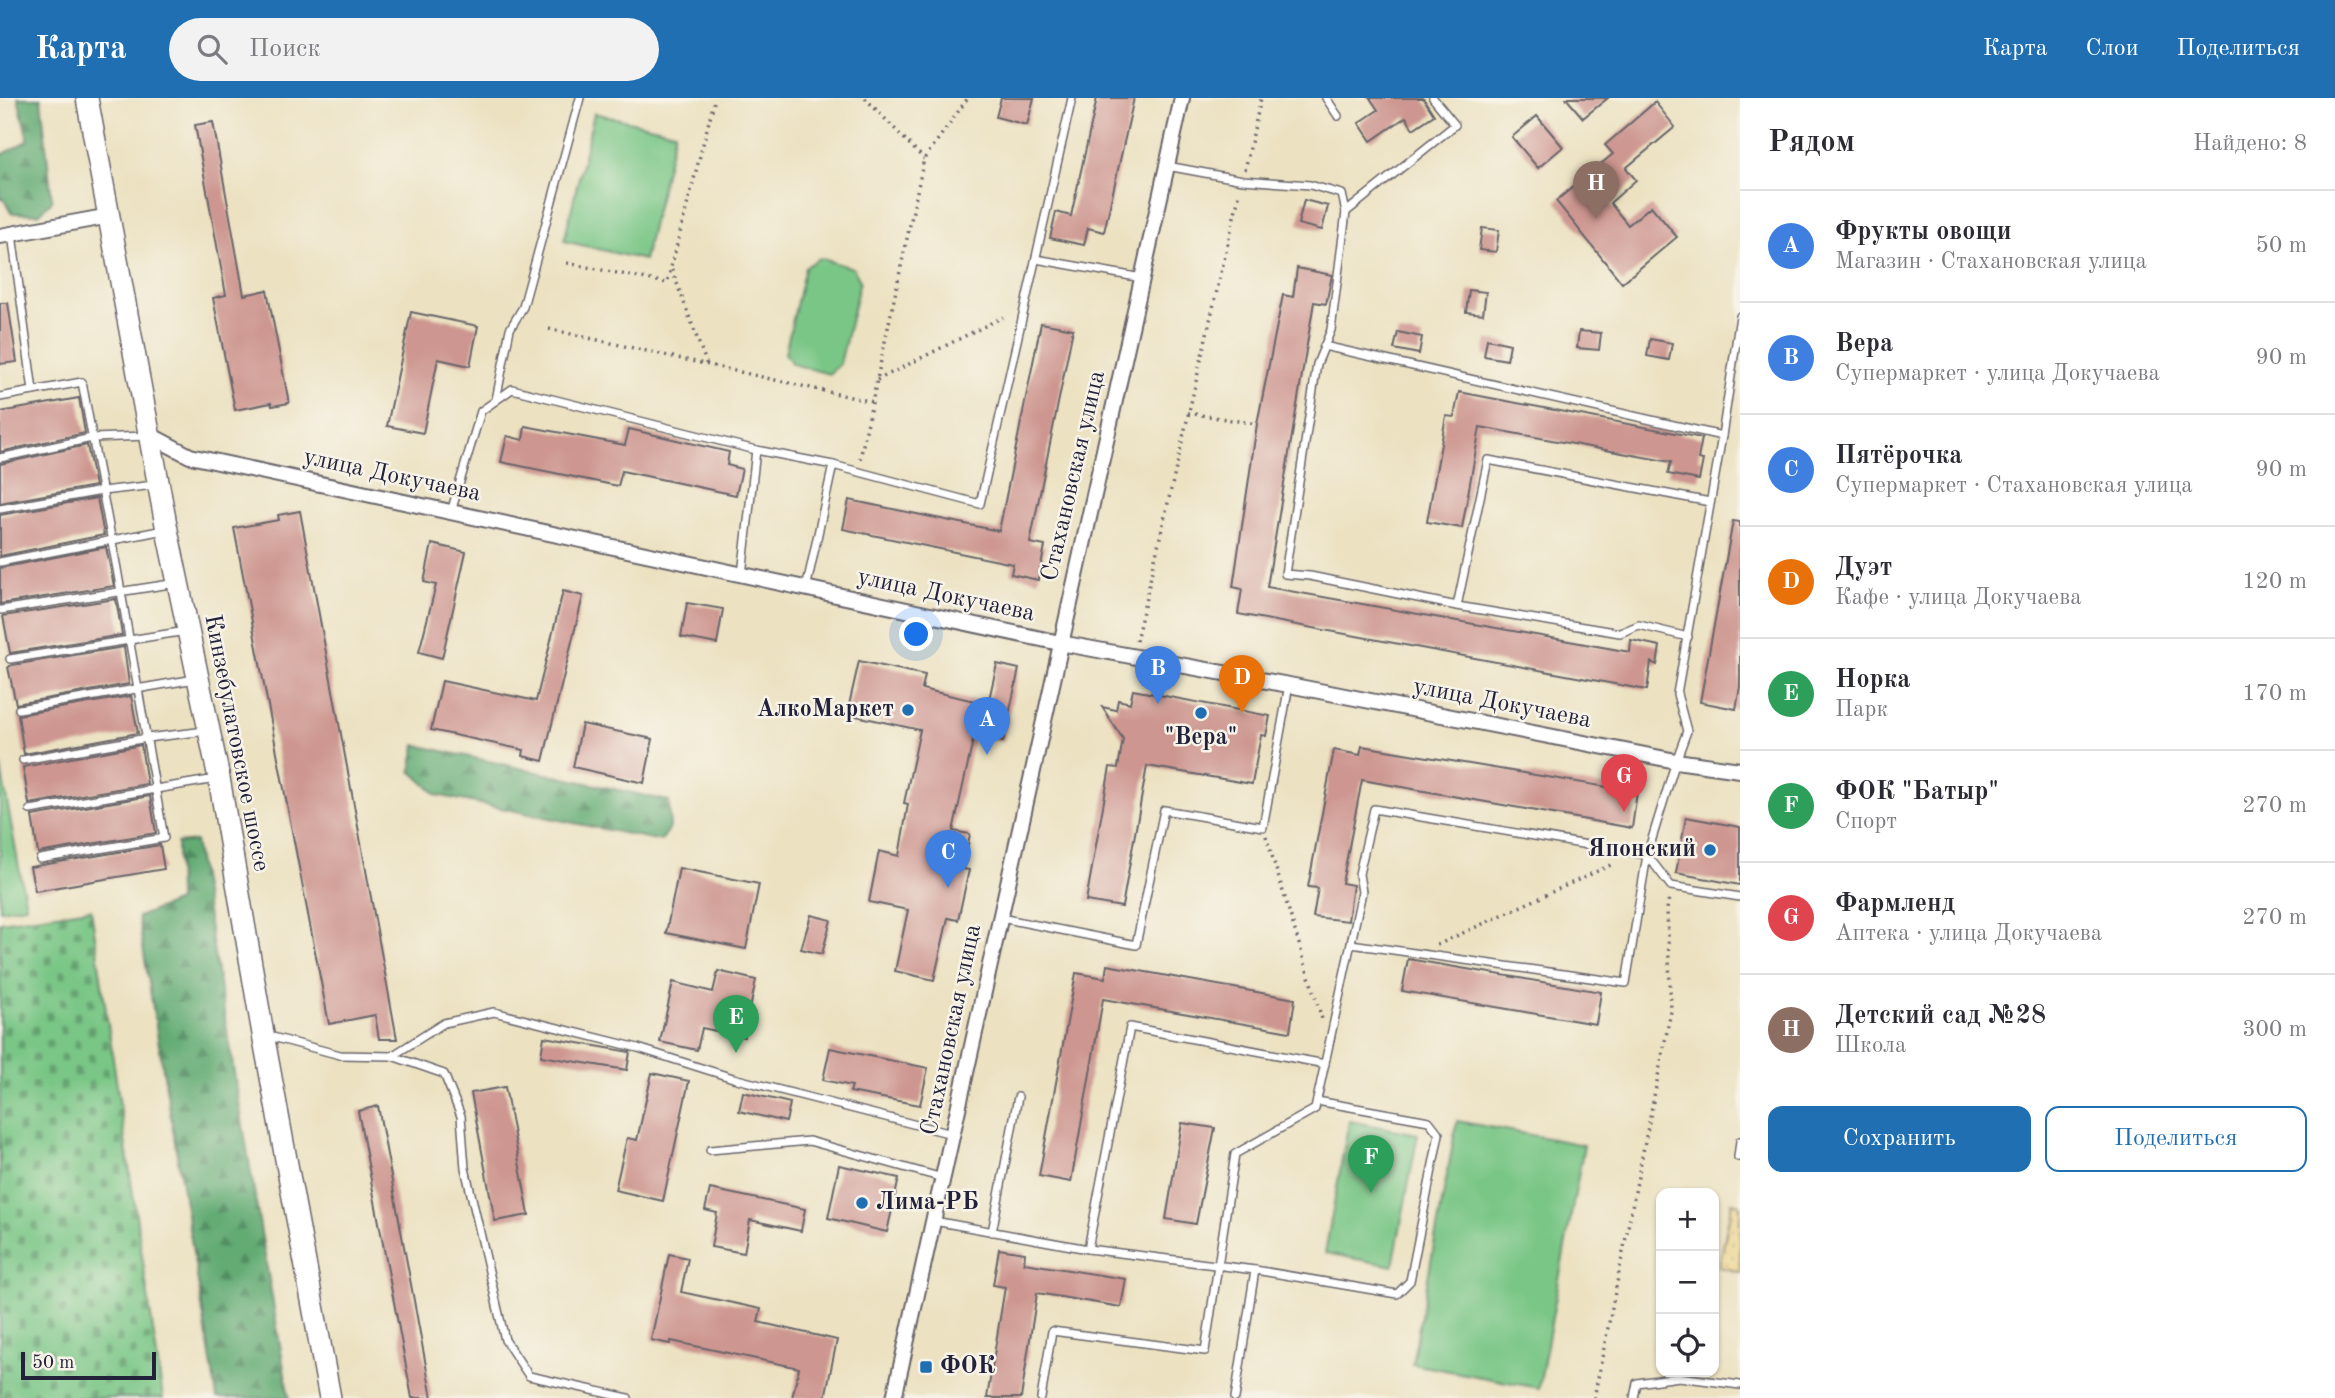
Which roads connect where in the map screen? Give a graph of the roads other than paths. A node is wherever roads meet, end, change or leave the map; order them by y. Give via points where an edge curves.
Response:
1 (87, 98) edge
2 (580, 98) edge
3 (1072, 98) edge
4 (1182, 98) edge
5 (1326, 98) edge
6 (1433, 98) edge
7 (1338, 116) dead end
8 (1167, 166) junction
9 (1346, 212) junction
10 (110, 216) junction
11 (6, 235) edge
12 (1036, 259) junction
13 (1142, 278) junction
14 (1740, 316) edge
15 (1324, 346) junction
16 (33, 391) junction
17 (0, 397) edge
18 (496, 400) junction
19 (150, 435) junction
20 (1722, 436) junction
21 (92, 438) junction
22 (756, 450) junction
23 (0, 458) edge
24 (833, 465) junction
25 (159, 485) junction
26 (102, 491) junction
27 (1710, 502) junction
28 (0, 509) edge
29 (451, 513) junction
30 (167, 530) junction
31 (112, 539) junction
32 (0, 562) edge
33 (742, 576) junction
34 (178, 583) junction
35 (806, 590) junction
36 (121, 591) junction
37 (1457, 606) junction
38 (1, 610) edge
39 (188, 630) junction
40 (1688, 637) junction
41 (130, 640) junction
42 (1060, 643) junction
43 (10, 659) dead end
44 (197, 678) junction
45 (1289, 685) junction
46 (139, 690) junction
47 (19, 709) dead end
48 (209, 731) junction
49 (147, 738) junction
50 (23, 760) dead end
51 (1676, 761) junction
52 (1740, 770) edge
53 (219, 778) junction
54 (155, 789) junction
55 (30, 810) dead end
56 (1647, 855) junction
57 (40, 859) dead end
58 (1740, 897) edge
59 (1000, 918) junction
60 (1351, 944) junction
61 (263, 1034) junction
62 (392, 1056) junction
63 (1325, 1064) junction
64 (1018, 1097) dead end
65 (1317, 1101) junction
66 (952, 1134) junction
67 (1740, 1141) edge
68 (709, 1150) dead end
69 (1740, 1157) edge
70 (943, 1178) junction
71 (933, 1221) junction
72 (992, 1232) junction
73 (1088, 1250) junction
74 (1219, 1266) junction
75 (1255, 1270) junction
76 (1740, 1385) edge
77 (330, 1398) edge
78 (628, 1398) edge
79 (894, 1398) edge
80 (1041, 1398) edge
81 (1235, 1398) edge
82 (1634, 1398) edge

1 - 10 main road, Кинзебулатовское шоссе
2 - 18 lane via 523,307 510,329
3 - 12 lane
4 - 8 street, Стахановская улица
5 - 7 lane
6 - 9 lane via 1455,125
8 - 9 lane via 1242,180 1310,185 1342,194
8 - 13 street, Стахановская улица
9 - 15 lane via 1331,330
10 - 11 street
10 - 19 main road, Кинзебулатовское шоссе
11 - 16 lane
12 - 13 lane
12 - 24 lane via 980,504
13 - 42 street, Стахановская улица
14 - 20 lane
15 - 20 lane
15 - 37 lane via 1317,364 1285,574
16 - 17 lane
16 - 21 lane via 82,382
18 - 22 lane via 512,389
18 - 29 lane via 481,411
19 - 21 lane
19 - 25 main road, Кинзебулатовское шоссе
19 - 29 street, улица Докучаева via 190,456
20 - 27 lane
21 - 23 lane
21 - 26 lane
22 - 24 lane
22 - 33 lane
24 - 35 lane
25 - 26 lane
25 - 30 main road, Кинзебулатовское шоссе
26 - 28 lane
26 - 31 lane
27 - 37 lane via 1488,460
27 - 40 lane
29 - 33 street, улица Докучаева
30 - 31 lane
30 - 34 main road, Кинзебулатовское шоссе
31 - 32 lane
31 - 36 lane
33 - 35 street, улица Докучаева
34 - 36 lane
34 - 39 main road, Кинзебулатовское шоссе
35 - 42 street, улица Докучаева
36 - 38 lane
36 - 41 lane
37 - 40 lane via 1620,633 1639,625
39 - 41 lane
39 - 44 main road, Кинзебулатовское шоссе
40 - 51 lane via 1677,694 1687,732
41 - 43 lane
41 - 46 lane
42 - 45 street, улица Докучаева
42 - 59 street, Стахановская улица
44 - 46 lane
44 - 48 main road, Кинзебулатовское шоссе
45 - 51 street, улица Докучаева
45 - 59 lane via 1263,827 1164,810 1136,945
46 - 47 lane
46 - 49 lane
48 - 49 lane
48 - 53 main road, Кинзебулатовское шоссе
49 - 50 lane
49 - 54 lane
51 - 52 street, улица Докучаева
51 - 56 lane
53 - 54 lane
53 - 61 main road, Кинзебулатовское шоссе
54 - 55 lane
54 - 57 lane via 164,838
56 - 58 lane via 1671,887
56 - 60 lane via 1626,984
56 - 60 lane via 1374,809 1359,874 1362,892
59 - 66 street, Стахановская улица
60 - 63 lane
61 - 62 lane via 340,1055
61 - 77 main road, Кинзебулатовское шоссе
62 - 66 lane via 444,1023 494,1013
62 - 78 lane via 444,1074 461,1116 465,1168 505,1340 529,1376
63 - 65 lane
63 - 73 lane via 1130,1027
64 - 72 lane
65 - 74 lane via 1315,1109 1235,1154
65 - 75 lane via 1429,1121 1439,1134 1410,1282 1397,1294
66 - 70 street, Стахановская улица
67 - 69 lane
68 - 70 lane via 809,1141
70 - 71 street, Стахановская улица
71 - 72 lane
71 - 79 street, Стахановская улица
72 - 73 lane
73 - 74 lane
74 - 75 lane
74 - 80 lane via 1205,1351 1052,1331
75 - 81 lane
76 - 82 lane via 1679,1377 1637,1383

